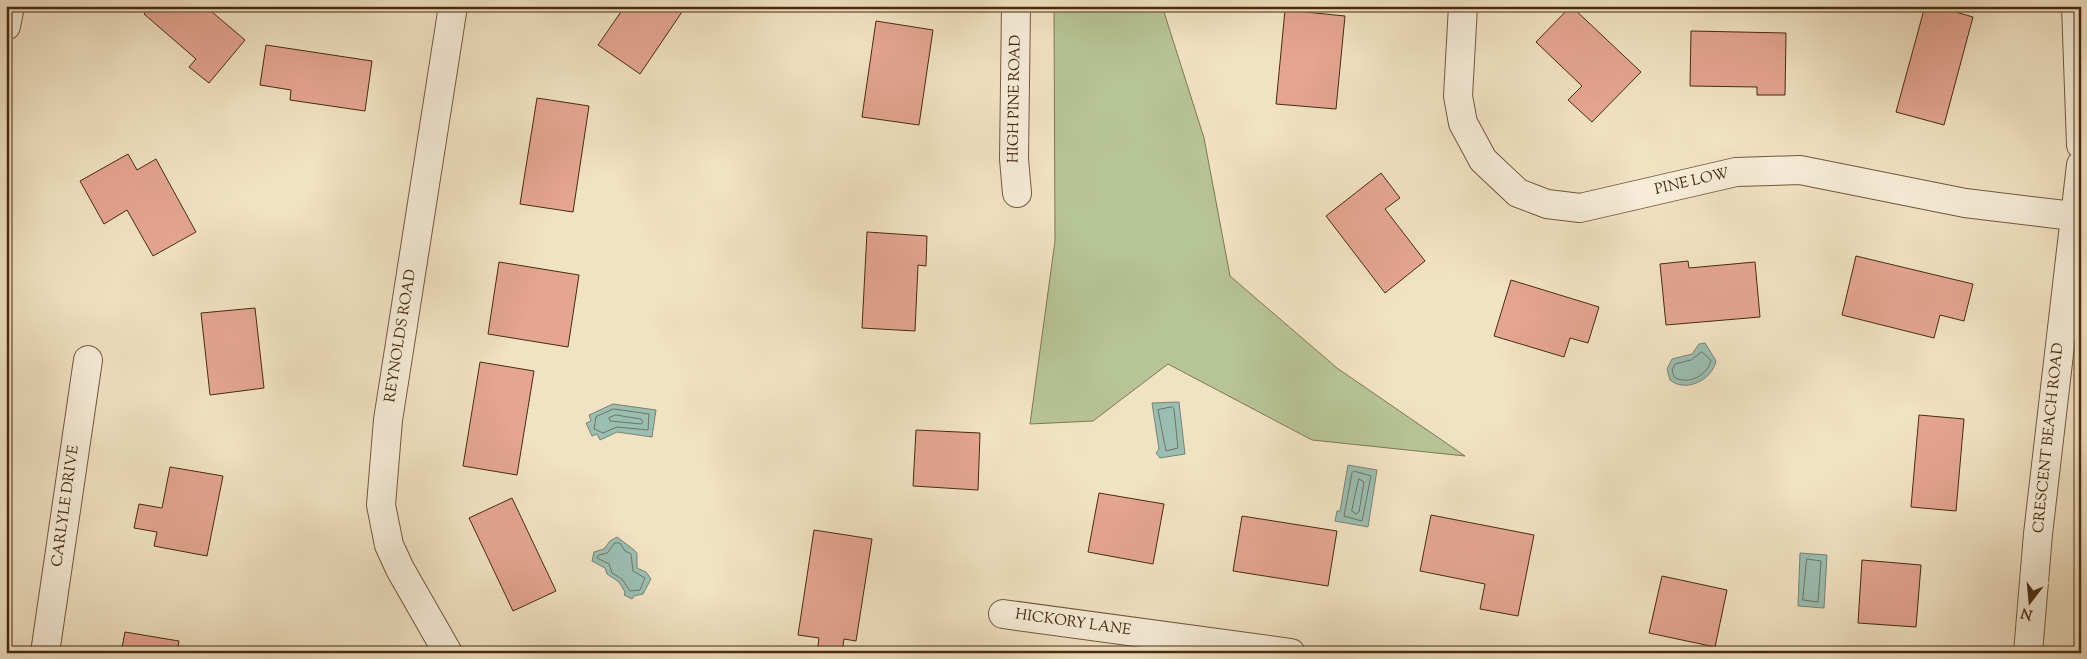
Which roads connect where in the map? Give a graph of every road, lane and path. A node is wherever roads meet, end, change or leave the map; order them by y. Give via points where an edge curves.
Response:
1 (10, 6) edge
2 (453, 6) edge
3 (1016, 6) edge
4 (1463, 6) edge
5 (2076, 6) edge
6 (6, 26) edge
7 (2081, 145) edge
8 (2081, 165) edge
9 (1017, 192) dead end
10 (2074, 216) junction
11 (88, 360) dead end
12 (1003, 614) dead end
13 (45, 653) edge
14 (448, 653) edge
15 (1291, 653) edge
16 (2028, 653) edge

1 - 6 street
2 - 14 street, REYNOLDS ROAD via 388,420 381,505 390,545 400,568
3 - 9 street, HIGH PINE ROAD via 1014,159
4 - 10 street, PINE LOW via 1458,96 1463,123 1483,160 1518,193 1546,204 1580,208 1736,172 1800,170 1965,203
5 - 7 street
8 - 10 street, CRESCENT BEACH ROAD
10 - 16 street, CRESCENT BEACH ROAD via 2038,534
11 - 13 street, CARLYLE DRIVE
12 - 15 street, HICKORY LANE

